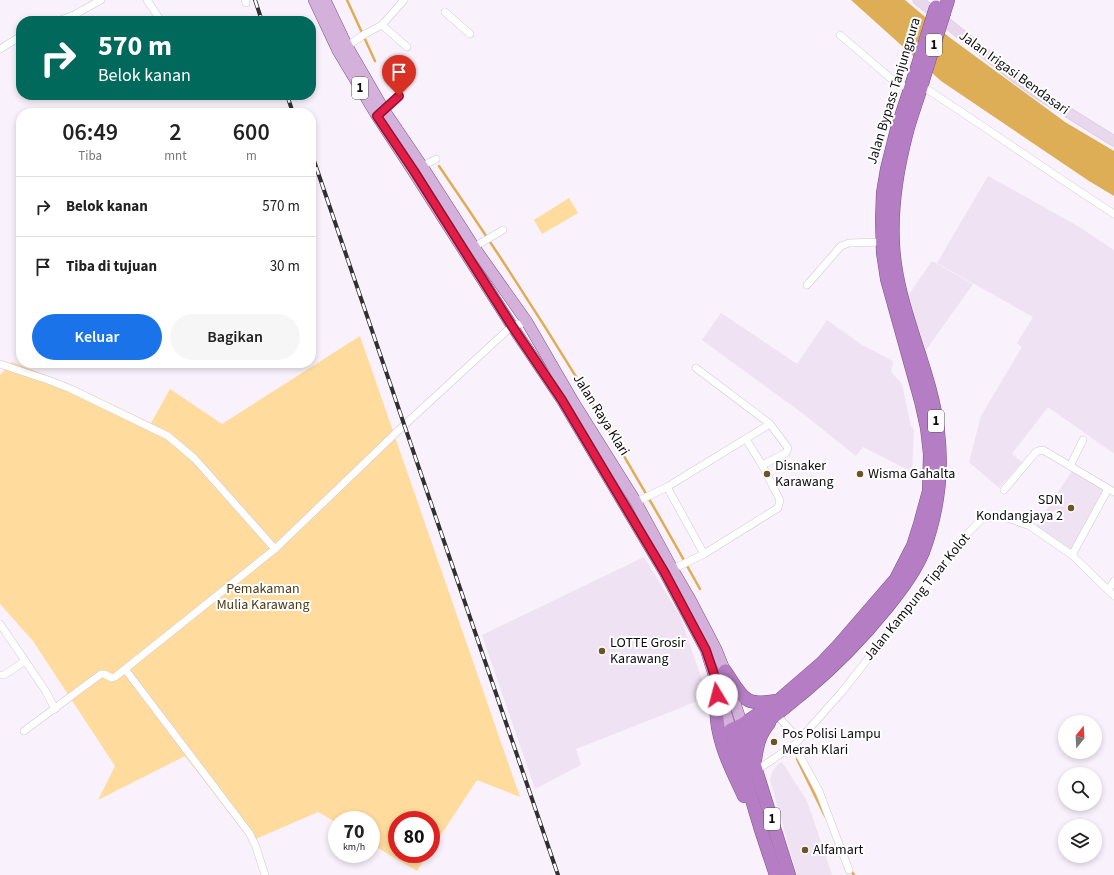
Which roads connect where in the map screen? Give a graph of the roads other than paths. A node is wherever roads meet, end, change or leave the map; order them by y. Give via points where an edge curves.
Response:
1 (101, 0) edge
2 (147, 0) edge
3 (314, 0) edge
4 (326, 0) edge
5 (404, 0) edge
6 (918, 0) edge
7 (948, 0) edge
8 (939, 7) edge
9 (445, 12) dead end
10 (71, 16) edge
11 (158, 16) edge
12 (382, 25) junction
13 (470, 34) dead end
14 (840, 35) dead end
15 (16, 39) edge
16 (347, 46) junction
17 (406, 47) dead end
18 (0, 49) edge
19 (918, 81) junction
20 (389, 104) junction
21 (1114, 141) edge
22 (426, 165) junction
23 (1114, 214) edge
24 (503, 230) dead end
25 (882, 242) junction
26 (474, 246) junction
27 (807, 285) dead end
28 (527, 322) junction
29 (512, 326) junction
30 (0, 364) edge
31 (696, 368) dead end
32 (770, 424) junction
33 (746, 439) junction
34 (1083, 440) dead end
35 (762, 465) junction
36 (1070, 466) junction
37 (667, 487) junction
38 (1004, 490) dead end
39 (1111, 490) edge
40 (643, 499) junction
41 (275, 549) junction
42 (704, 554) junction
43 (1072, 555) junction
44 (677, 568) junction
45 (1114, 581) edge
46 (1109, 590) junction
47 (1114, 596) edge
48 (0, 624) edge
49 (25, 661) junction
50 (125, 669) junction
51 (725, 671) junction
52 (0, 675) edge
53 (717, 683) junction
54 (778, 701) junction
55 (55, 709) junction
56 (776, 714) junction
57 (24, 731) dead end
58 (738, 733) junction
59 (797, 743) junction
60 (756, 767) junction
61 (760, 830) junction
62 (849, 870) dead end
63 (265, 875) edge
64 (776, 875) edge
65 (789, 875) edge

1 - 10 street
2 - 11 street
3 - 20 main road, Jalan Raya Klari / 1 via 338,51
4 - 16 main road, Jalan Raya Klari / 1
5 - 12 street
6 - 21 street, Jalan Irigasi Bendasari via 1058,108
7 - 8 highway, Jalan Bypass Tanjungpura / 1
8 - 19 highway, Jalan Bypass Tanjungpura / 1, bridge
9 - 13 street
12 - 16 street
12 - 17 street
14 - 19 street via 895,82
15 - 18 street
16 - 20 main road, Jalan Raya Klari / 1
19 - 23 street
19 - 25 highway, Jalan Bypass Tanjungpura / 1 via 897,129 887,169 883,193
19 - 56 highway, Jalan Bypass Tanjungpura / 1 via 897,176 893,244 898,282 931,397 938,432 940,461 936,507 922,554 898,594 844,656
20 - 22 main road, Jalan Raya Klari / 1
22 - 26 main road, Jalan Raya Klari / 1
22 - 29 main road, Jalan Raya Klari / 1
24 - 26 street
25 - 27 street via 849,243 841,246
25 - 54 highway, Jalan Bypass Tanjungpura / 1 via 887,280 928,428 929,491 912,546 896,579 822,663
26 - 28 main road, Jalan Raya Klari / 1
28 - 29 street
28 - 40 main road, Jalan Raya Klari / 1 via 574,403
29 - 41 street
29 - 44 main road, Jalan Raya Klari / 1
30 - 41 street via 71,389 168,436 195,459
31 - 32 street
32 - 33 street
32 - 35 street via 788,448 786,453
33 - 35 street
33 - 37 street
34 - 36 street
35 - 42 street via 780,500 778,508
36 - 38 street via 1048,452 1038,451
36 - 39 street
37 - 40 street
37 - 42 street
39 - 43 street
40 - 44 main road, Jalan Raya Klari / 1
41 - 50 street
42 - 44 street
43 - 46 street, Jalan Kampung Tipar Kolot
43 - 59 street, Jalan Kampung Tipar Kolot via 1019,521 1004,517 983,518 967,534 841,693
44 - 51 main road, Jalan Raya Klari / 1
44 - 53 main road, Jalan Raya Klari / 1
45 - 46 street
46 - 47 street, Jalan Kampung Tipar Kolot
48 - 49 street
49 - 52 street
49 - 55 street
50 - 55 street via 112,678 101,674
50 - 63 street via 250,834
51 - 54 highway via 740,693 750,701 762,704
51 - 58 main road, Jalan Raya Klari / 1
53 - 58 main road, Jalan Raya Klari / 1
53 - 61 highway via 717,721 721,742
54 - 58 highway, Jalan Bypass Tanjungpura / 1
55 - 57 street
56 - 58 highway, Jalan Bypass Tanjungpura / 1
56 - 59 street
56 - 60 highway via 763,730 757,744
58 - 60 highway, Jalan Raya Klari / 1
58 - 61 highway, Jalan Raya Klari / 1
59 - 60 street, Jalan Kampung Tipar Kolot
59 - 62 street via 819,791
60 - 65 highway, Jalan Raya Klari / 1
61 - 64 highway, Jalan Raya Klari / 1

